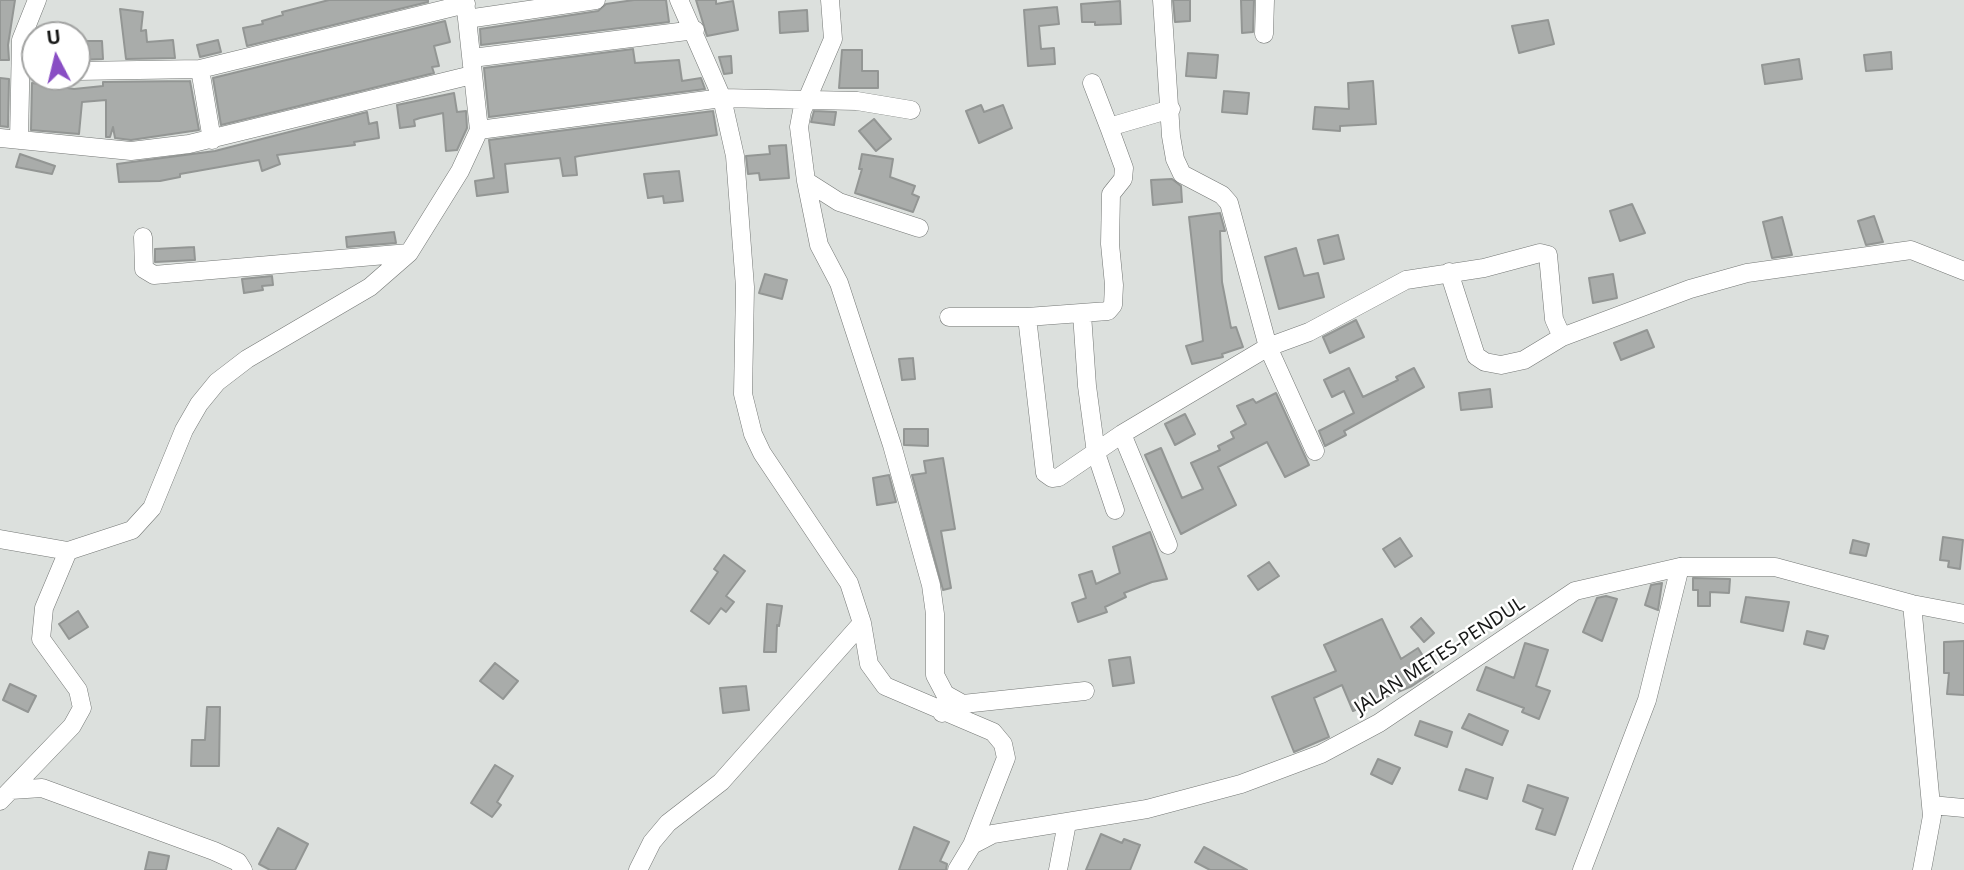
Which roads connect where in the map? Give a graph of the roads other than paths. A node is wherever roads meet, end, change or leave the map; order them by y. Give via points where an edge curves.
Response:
1 (35, 0) edge
2 (596, 0) edge
3 (680, 0) edge
4 (830, 0) edge
5 (1162, 0) edge
6 (1265, 0) edge
7 (466, 8) edge
8 (28, 21) edge
9 (695, 30) junction
10 (1264, 33) dead end
11 (472, 66) junction
12 (200, 69) junction
13 (91, 71) edge
14 (1092, 82) dead end
15 (25, 91) edge
16 (722, 98) junction
17 (808, 99) junction
18 (1171, 109) junction
19 (911, 110) dead end
20 (1109, 127) junction
21 (479, 130) junction
22 (0, 138) edge
23 (19, 140) junction
24 (212, 140) junction
25 (806, 181) junction
26 (919, 228) dead end
27 (143, 237) dead end
28 (410, 253) junction
29 (1964, 271) edge
30 (1449, 272) junction
31 (1082, 314) junction
32 (949, 317) dead end
33 (1027, 317) junction
34 (1562, 337) junction
35 (1268, 347) junction
36 (1122, 434) junction
37 (1315, 451) dead end
38 (1096, 453) junction
39 (1115, 510) dead end
40 (0, 539) edge
41 (1168, 545) dead end
42 (68, 551) junction
43 (1680, 567) junction
44 (1912, 604) junction
45 (1964, 614) edge
46 (862, 623) junction
47 (1085, 691) dead end
48 (963, 704) junction
49 (942, 713) junction
50 (5, 796) edge
51 (1931, 806) junction
52 (1964, 808) edge
53 (1067, 823) junction
54 (972, 845) junction
55 (243, 870) edge
56 (638, 870) edge
57 (957, 870) edge
58 (1058, 870) edge
59 (1582, 870) edge
60 (1922, 870) edge

1 - 8 street
2 - 7 street
3 - 9 street
4 - 17 street via 833,39
5 - 18 street
6 - 10 street
7 - 11 street
7 - 12 street
9 - 11 street
9 - 16 street
11 - 21 street
11 - 24 street
12 - 13 street
12 - 24 street
14 - 20 street
15 - 23 street
16 - 17 street
16 - 21 street
16 - 46 street via 735,156 745,287 742,374 747,413 762,453 849,583
17 - 19 street
17 - 25 street via 799,127
18 - 20 street
18 - 35 street via 1171,136 1182,174 1229,203
20 - 31 street via 1124,168 1111,194 1113,305 1103,313
21 - 28 street
22 - 23 street
23 - 24 street via 131,151
25 - 26 street via 839,202
25 - 48 street via 819,244 839,283 931,585 934,675 945,694
27 - 28 street via 144,269 153,275
28 - 42 street via 370,287 247,359 217,382 184,430 143,520 132,530
29 - 34 street via 1911,250 1747,273 1690,289
30 - 34 street via 1476,356 1485,362 1501,365 1524,360
30 - 34 street via 1548,255 1553,309
30 - 35 street via 1406,280 1309,332
31 - 33 street
31 - 38 street
32 - 33 street
33 - 38 street via 1045,473 1059,477
35 - 36 street
35 - 37 street
36 - 38 street
36 - 41 street
38 - 39 street
40 - 42 street
42 - 50 street via 44,608 41,639 78,690 82,708 72,726
43 - 44 street, JALAN METES-PENDUL via 1775,566
43 - 53 street, JALAN METES-PENDUL via 1575,591 1379,723 1293,766 1171,803
43 - 59 street via 1647,700
44 - 45 street, JALAN METES-PENDUL
44 - 51 street
46 - 49 street via 869,664 885,687
46 - 56 street via 721,782 668,823
47 - 48 street
48 - 49 street
49 - 54 street via 993,732 1006,751
50 - 55 street via 42,788 215,851 238,862
51 - 52 street
51 - 60 street
53 - 54 street, JALAN METES-PENDUL via 993,834
53 - 58 street
54 - 57 street

